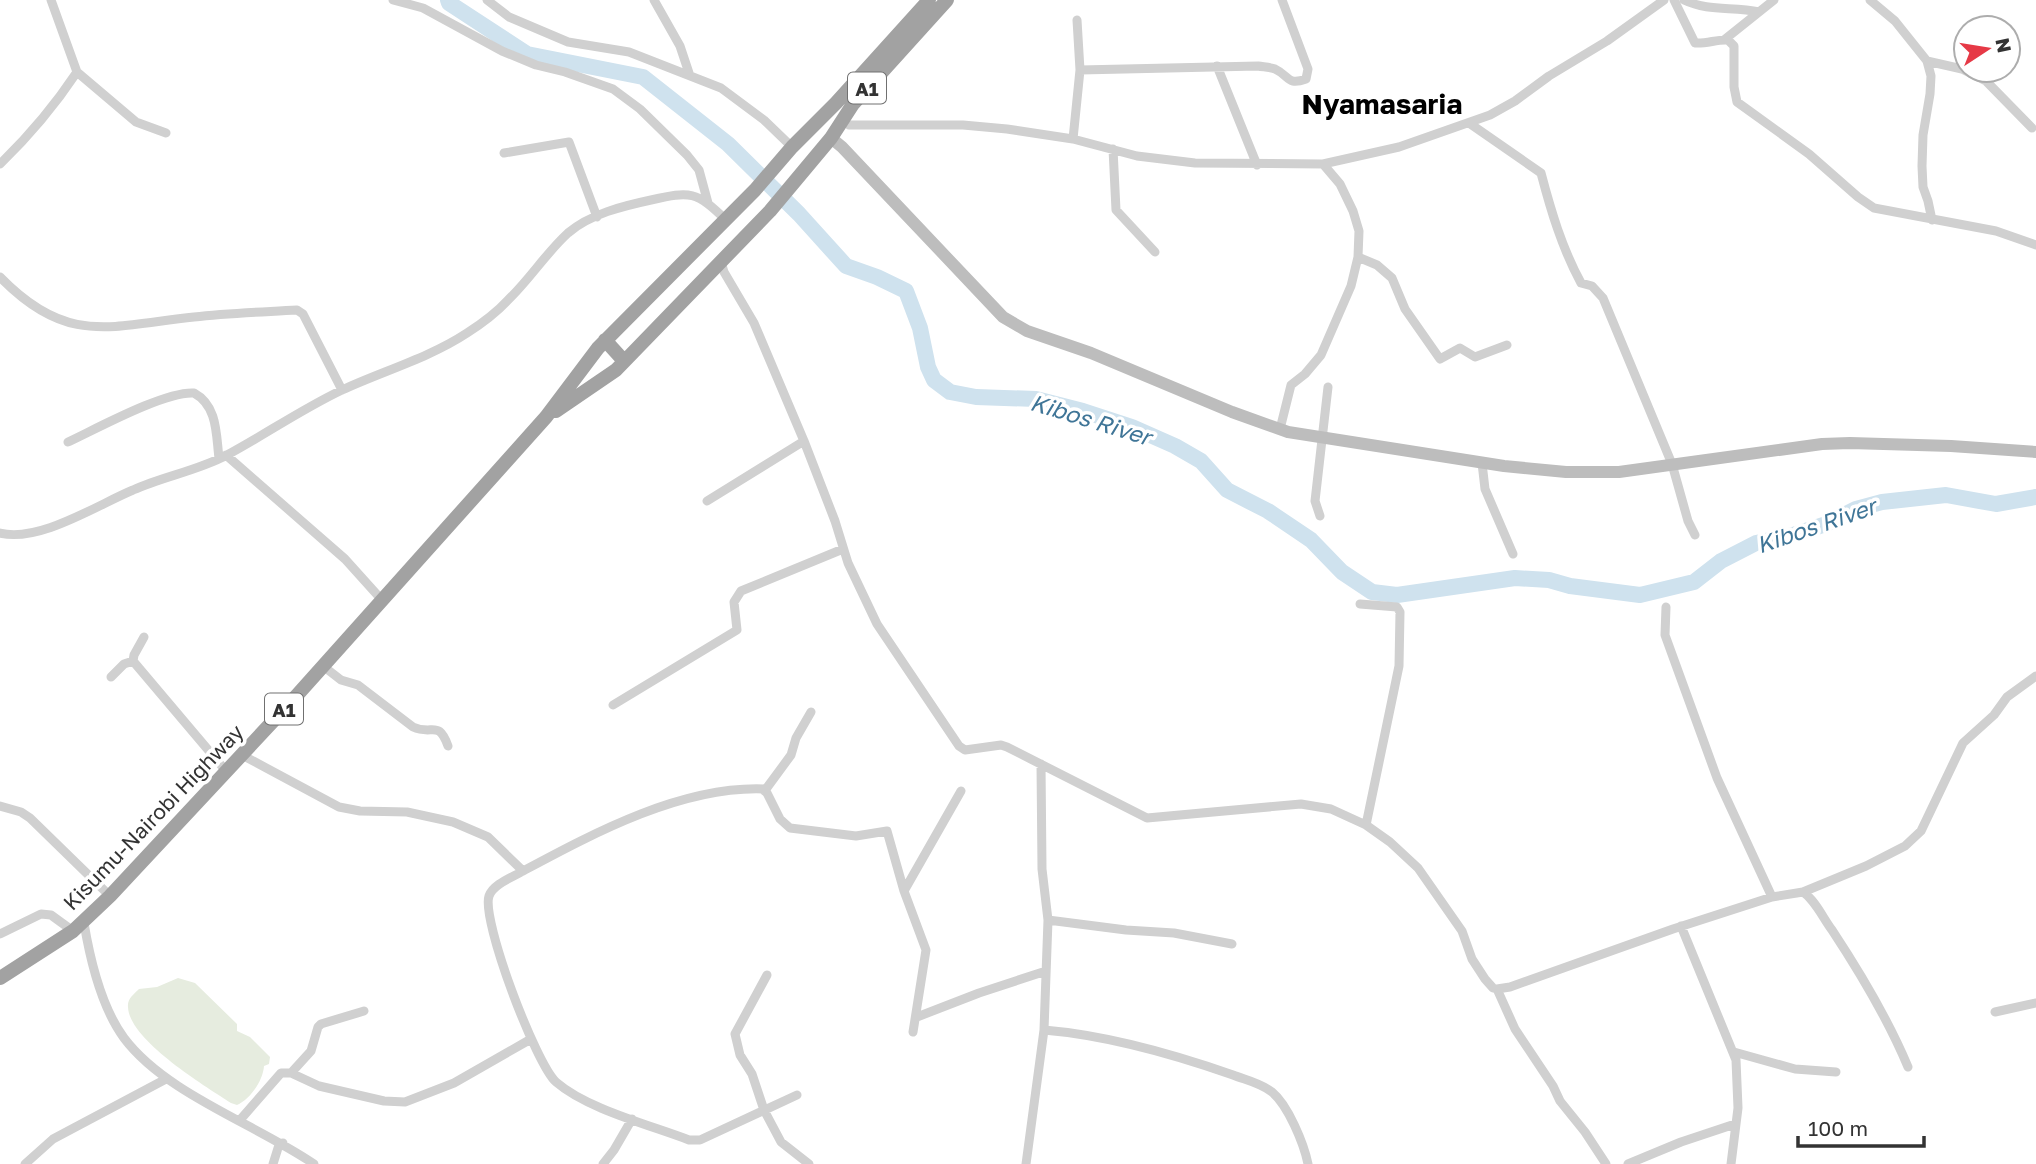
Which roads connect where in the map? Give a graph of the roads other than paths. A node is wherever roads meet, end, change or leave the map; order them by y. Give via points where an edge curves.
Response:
1 (51, 0) edge
2 (393, 0) edge
3 (488, 0) edge
4 (654, 0) edge
5 (929, 0) edge
6 (947, 0) edge
7 (1282, 0) edge
8 (1664, 0) edge
9 (1674, 0) edge
10 (1684, 0) edge
11 (1774, 0) edge
12 (1870, 0) edge
13 (421, 4) edge
14 (1759, 12) junction
15 (1077, 20) dead end
16 (1724, 40) junction
17 (1927, 61) junction
18 (1217, 66) junction
19 (1080, 70) junction
20 (77, 72) junction
21 (689, 73) junction
22 (1469, 123) junction
23 (849, 125) dead end
24 (2032, 128) dead end
25 (166, 133) dead end
26 (831, 138) junction
27 (1073, 139) junction
28 (792, 147) junction
29 (1113, 149) junction
30 (504, 153) dead end
31 (0, 164) edge
32 (1323, 164) junction
33 (1257, 165) junction
34 (708, 203) junction
35 (597, 216) junction
36 (726, 220) junction
37 (1931, 220) junction
38 (2036, 245) edge
39 (1155, 252) dead end
40 (1358, 257) junction
41 (721, 262) junction
42 (0, 278) edge
43 (605, 340) junction
44 (1507, 345) dead end
45 (625, 361) junction
46 (1328, 387) dead end
47 (342, 390) junction
48 (546, 417) junction
49 (1280, 429) junction
50 (1324, 439) junction
51 (804, 441) junction
52 (68, 442) dead end
53 (2036, 452) edge
54 (223, 457) junction
55 (1482, 463) junction
56 (1672, 464) junction
57 (707, 501) dead end
58 (1320, 516) dead end
59 (0, 533) edge
60 (1695, 535) dead end
61 (843, 549) junction
62 (1513, 554) dead end
63 (382, 599) junction
64 (1360, 604) dead end
65 (1665, 607) dead end
66 (144, 637) dead end
67 (133, 661) junction
68 (323, 666) junction
69 (2036, 676) edge
70 (111, 677) dead end
71 (613, 705) dead end
72 (811, 712) dead end
73 (447, 746) dead end
74 (242, 755) junction
75 (1041, 764) junction
76 (226, 771) junction
77 (762, 789) junction
78 (961, 791) dead end
79 (0, 806) edge
80 (1366, 825) junction
81 (523, 871) junction
82 (904, 891) junction
83 (1802, 892) junction
84 (110, 896) junction
85 (1772, 897) junction
86 (1048, 920) junction
87 (1681, 926) junction
88 (78, 927) junction
89 (0, 934) edge
90 (1232, 944) dead end
91 (1046, 971) junction
92 (767, 975) dead end
93 (0, 978) edge
94 (1497, 989) junction
95 (2036, 1003) edge
96 (364, 1011) dead end
97 (1995, 1012) dead end
98 (917, 1017) junction
99 (1044, 1030) junction
100 (914, 1032) dead end
101 (531, 1039) junction
102 (1734, 1052) junction
103 (1908, 1067) dead end
104 (1836, 1072) dead end
105 (291, 1073) junction
106 (166, 1079) junction
107 (797, 1095) dead end
108 (764, 1111) junction
109 (632, 1119) junction
110 (240, 1120) junction
111 (1735, 1124) junction
112 (283, 1143) junction
113 (25, 1164) edge
114 (272, 1164) edge
115 (314, 1164) edge
116 (603, 1164) edge
117 (808, 1164) edge
118 (1026, 1164) edge
119 (1308, 1164) edge
120 (1606, 1164) edge
121 (1628, 1164) edge
122 (1731, 1164) edge

1 - 20 street
2 - 13 street
3 - 21 street via 509,17 568,42 629,52
4 - 21 street via 680,46
5 - 28 highway, A1
6 - 26 highway, A1 via 853,104
7 - 18 street via 1308,69 1306,79 1290,81 1274,69 1258,66
8 - 22 street via 1515,101
9 - 16 street via 1695,43
10 - 14 street via 1707,9
11 - 14 street
12 - 17 street via 1895,21
13 - 34 street via 502,51 612,89 687,155 699,170
14 - 16 street
15 - 19 street
16 - 37 street via 1734,46 1734,87 1740,106 1809,154 1874,208
17 - 24 street via 1962,69 1986,81
17 - 37 street via 1931,76 1922,166
18 - 19 street
18 - 33 street
19 - 27 street
20 - 25 street via 136,122
20 - 31 street via 25,140
21 - 28 street via 734,96
22 - 32 street via 1399,147
22 - 56 street via 1541,173 1576,273 1581,283 1592,286 1603,298
23 - 27 street via 963,125
26 - 41 highway, A1 via 771,211
26 - 49 main road via 1015,325
27 - 29 street
28 - 36 highway, A1
29 - 33 street via 1184,162
29 - 39 street via 1116,210
30 - 35 street via 569,142
32 - 33 street
32 - 40 street via 1340,184 1353,211 1359,232
34 - 35 street via 686,194 624,205
34 - 36 street
35 - 47 street via 569,232 508,300 467,333
36 - 43 highway, A1
37 - 38 street via 1996,231
40 - 44 street via 1392,278 1405,309 1440,359 1460,348 1475,357
40 - 49 street via 1351,286 1321,355 1291,385
41 - 45 highway, A1
41 - 51 street via 754,323
42 - 47 street via 37,310 86,327 300,311
43 - 45 highway
43 - 48 highway, A1
45 - 48 highway, A1
46 - 50 street
47 - 54 street
48 - 63 highway, Kisumu-Nairobi Highway / A1
49 - 50 main road
50 - 55 main road
50 - 58 street via 1315,501
51 - 57 street
51 - 61 street
52 - 54 street via 138,409 194,393 211,409
53 - 56 main road via 1850,443
54 - 59 street via 34,533
54 - 63 street via 345,559
55 - 56 main road via 1585,472
55 - 62 street via 1485,489
56 - 60 street
61 - 71 street via 741,591 734,602 737,630
61 - 75 street via 877,624 959,746 965,750 1001,745
63 - 68 highway, Kisumu-Nairobi Highway / A1
64 - 80 street via 1397,607 1401,612 1399,666
65 - 85 street via 1665,635 1717,778
66 - 67 street
67 - 70 street
67 - 76 street
68 - 73 street via 341,680 358,685 412,727 439,730
68 - 74 highway, Kisumu-Nairobi Highway / A1
69 - 83 street via 2007,697 1964,743 1921,831 1905,846
72 - 77 street via 791,754
74 - 76 highway, Kisumu-Nairobi Highway / A1
74 - 81 street via 340,807 407,812 453,822 488,837
75 - 80 street via 1147,818 1301,804 1331,809
75 - 86 street via 1042,869
76 - 84 highway, Kisumu-Nairobi Highway / A1
77 - 81 street via 695,797 648,811
77 - 82 street via 790,828 856,836 887,831
78 - 82 street
79 - 84 street via 30,818
80 - 94 street via 1418,868 1462,931 1485,979
81 - 101 street via 498,886 488,899 508,983
82 - 98 street via 926,950
83 - 85 street
83 - 103 street via 1890,1024
84 - 88 highway, Kisumu-Nairobi Highway / A1
85 - 87 street
86 - 90 street
86 - 91 street
87 - 94 street
87 - 102 street
88 - 89 street via 41,914
88 - 93 highway, Kisumu-Nairobi Highway / A1
88 - 106 street via 123,1038
91 - 98 street
91 - 99 street
92 - 108 street via 736,1034
94 - 120 street via 1515,1029
95 - 97 street
96 - 105 street via 321,1024 311,1051
98 - 100 street
99 - 118 street
99 - 119 street via 1201,1063 1261,1085 1286,1109
101 - 105 street via 454,1083 405,1102 319,1086
101 - 109 street via 555,1080 601,1108
102 - 104 street via 1795,1069
102 - 111 street via 1738,1081
105 - 110 street via 276,1077
106 - 110 street
106 - 113 street via 53,1139
107 - 108 street
108 - 109 street via 695,1141
108 - 117 street via 780,1142
109 - 116 street
110 - 112 street
111 - 121 street
111 - 122 street
112 - 114 street
112 - 115 street

